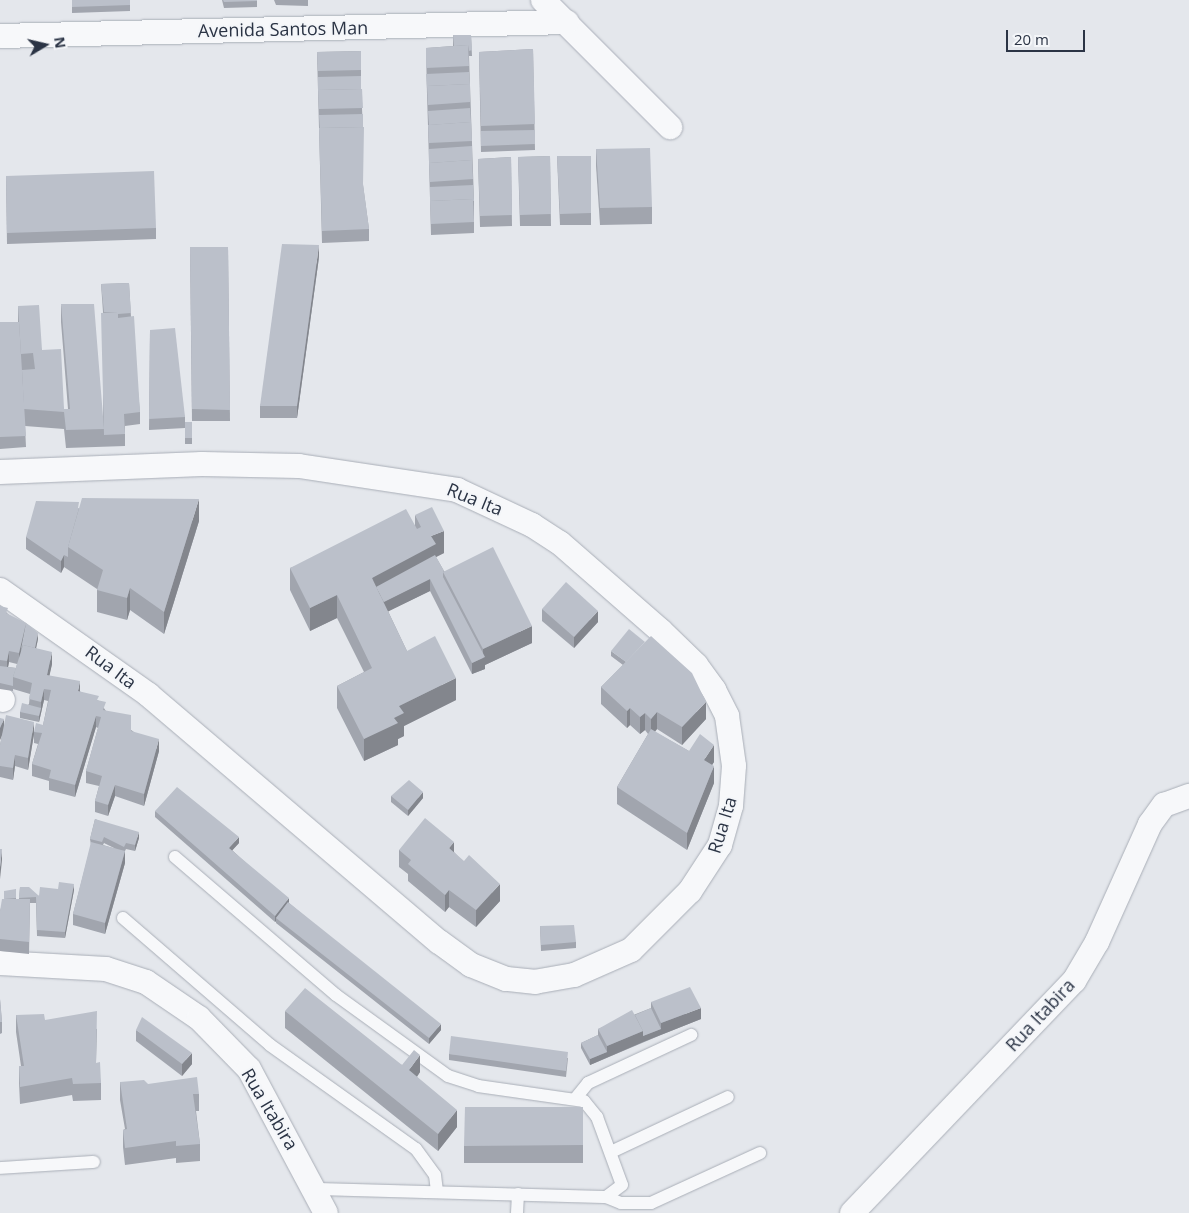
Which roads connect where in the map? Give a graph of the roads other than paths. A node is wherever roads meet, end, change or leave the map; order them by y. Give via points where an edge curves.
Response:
1 (543, 0) edge
2 (567, 22) junction
3 (0, 36) edge
4 (670, 128) dead end
5 (0, 472) edge
6 (0, 590) edge
7 (1189, 796) edge
8 (175, 857) dead end
9 (123, 918) dead end
10 (0, 963) edge
11 (691, 1035) dead end
12 (728, 1097) dead end
13 (575, 1099) junction
14 (611, 1152) junction
15 (760, 1153) dead end
16 (94, 1162) dead end
17 (0, 1168) edge
18 (315, 1189) junction
19 (437, 1192) junction
20 (518, 1194) junction
21 (606, 1196) junction
22 (326, 1213) edge
23 (517, 1213) edge
24 (852, 1213) edge

1 - 2 street
2 - 3 street, Avenida Santos Man
2 - 4 street
5 - 6 street, Rua Ita via 219,464 299,466 457,490 532,524 560,543 661,631 696,665 714,690 727,716 734,766 731,806 720,845 690,891 631,950 574,975 536,982 506,979 471,965 439,942 149,695
7 - 24 street, Rua Itabira via 1164,805 1150,824 1097,942 1074,981
8 - 13 lane via 336,995 448,1076 478,1086
9 - 19 lane via 270,1044 416,1149 435,1175
10 - 18 street, Rua Itabira via 106,969 146,982 199,1018 248,1069
11 - 13 lane via 588,1083
12 - 14 lane
13 - 14 lane via 591,1107
14 - 21 lane via 622,1185
15 - 21 lane via 651,1203 621,1203
16 - 17 lane
18 - 19 lane
18 - 22 street, Rua Itabira
19 - 20 lane
20 - 21 lane
20 - 23 lane

